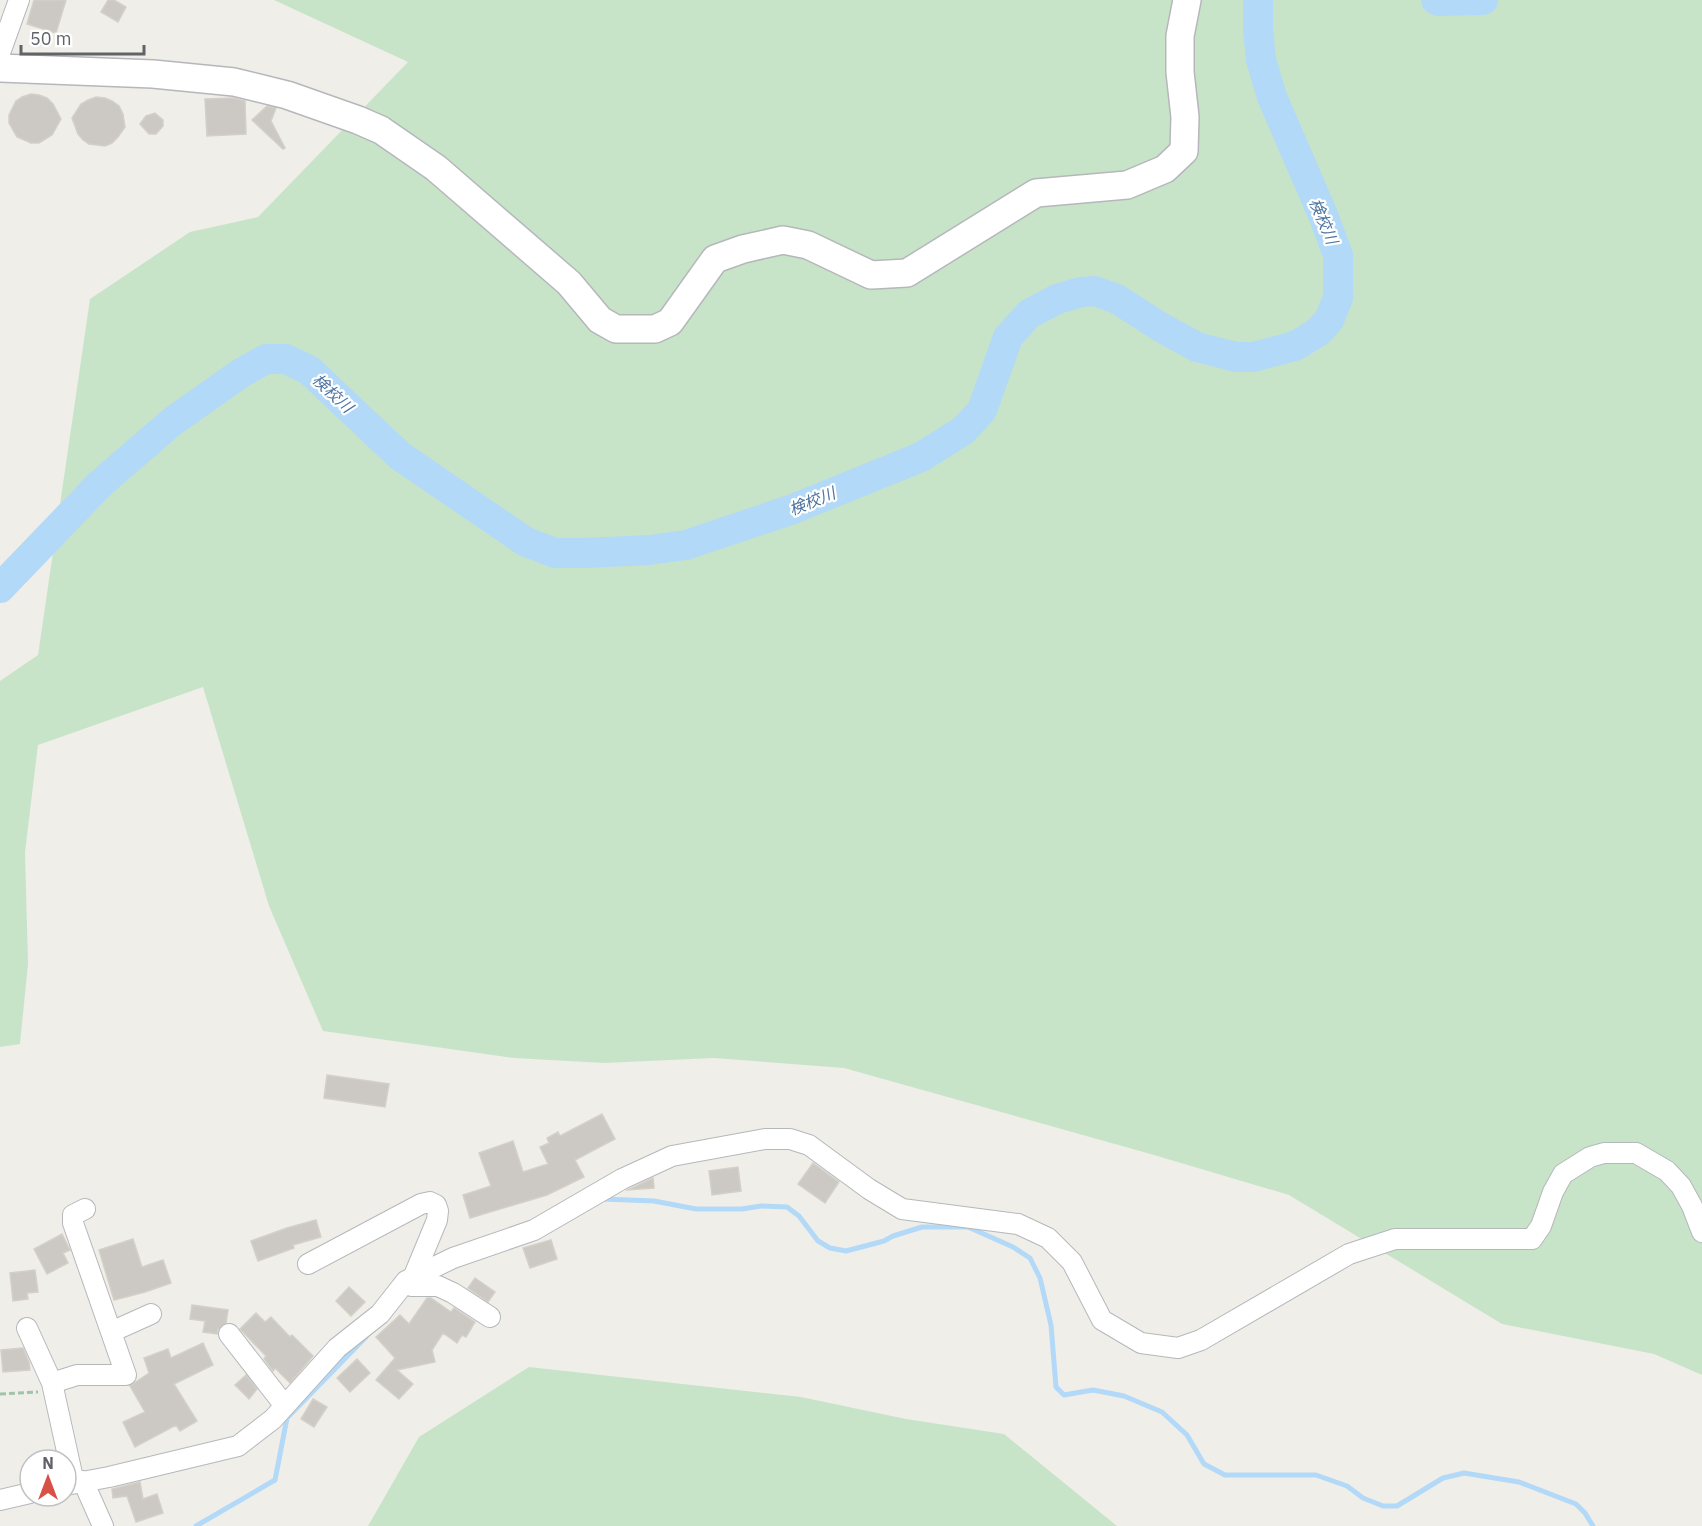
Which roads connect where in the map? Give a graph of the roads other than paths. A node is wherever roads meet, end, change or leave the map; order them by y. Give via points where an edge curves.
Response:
1 (19, 0) edge
2 (1187, 0) edge
3 (0, 53) edge
4 (0, 68) edge
5 (85, 1209) dead end
6 (1702, 1232) edge
7 (308, 1264) dead end
8 (415, 1283) junction
9 (151, 1314) dead end
10 (490, 1317) dead end
11 (27, 1328) dead end
12 (111, 1332) junction
13 (229, 1334) dead end
14 (52, 1383) junction
15 (285, 1406) junction
16 (66, 1448) edge
17 (78, 1482) edge
18 (78, 1489) edge
19 (18, 1496) edge
20 (0, 1500) edge
21 (103, 1526) edge

1 - 3 street
2 - 4 street via 1179,36 1184,151 1165,169 1127,185 1036,193 907,273 871,275 808,245 783,240 743,249 715,259 670,322 655,329 616,329 600,320 569,283 436,168 381,130 358,120 287,95 234,82 153,74
5 - 12 street via 73,1215 73,1223
6 - 8 street via 1681,1186 1667,1171 1636,1153 1604,1153 1563,1174 1532,1239 1383,1242 1349,1254 1201,1340 1178,1348 1141,1343 1102,1320 1072,1262 1048,1238 1018,1224 902,1209 809,1145 790,1139 765,1139 672,1156 622,1179 534,1230 453,1258
7 - 8 street via 430,1202 436,1205 437,1220
8 - 10 street via 438,1286
8 - 15 street via 336,1348
9 - 12 street
11 - 14 street
12 - 14 street via 126,1375 77,1375
13 - 15 street
14 - 16 street
15 - 17 street via 238,1446
18 - 21 street
19 - 20 street

